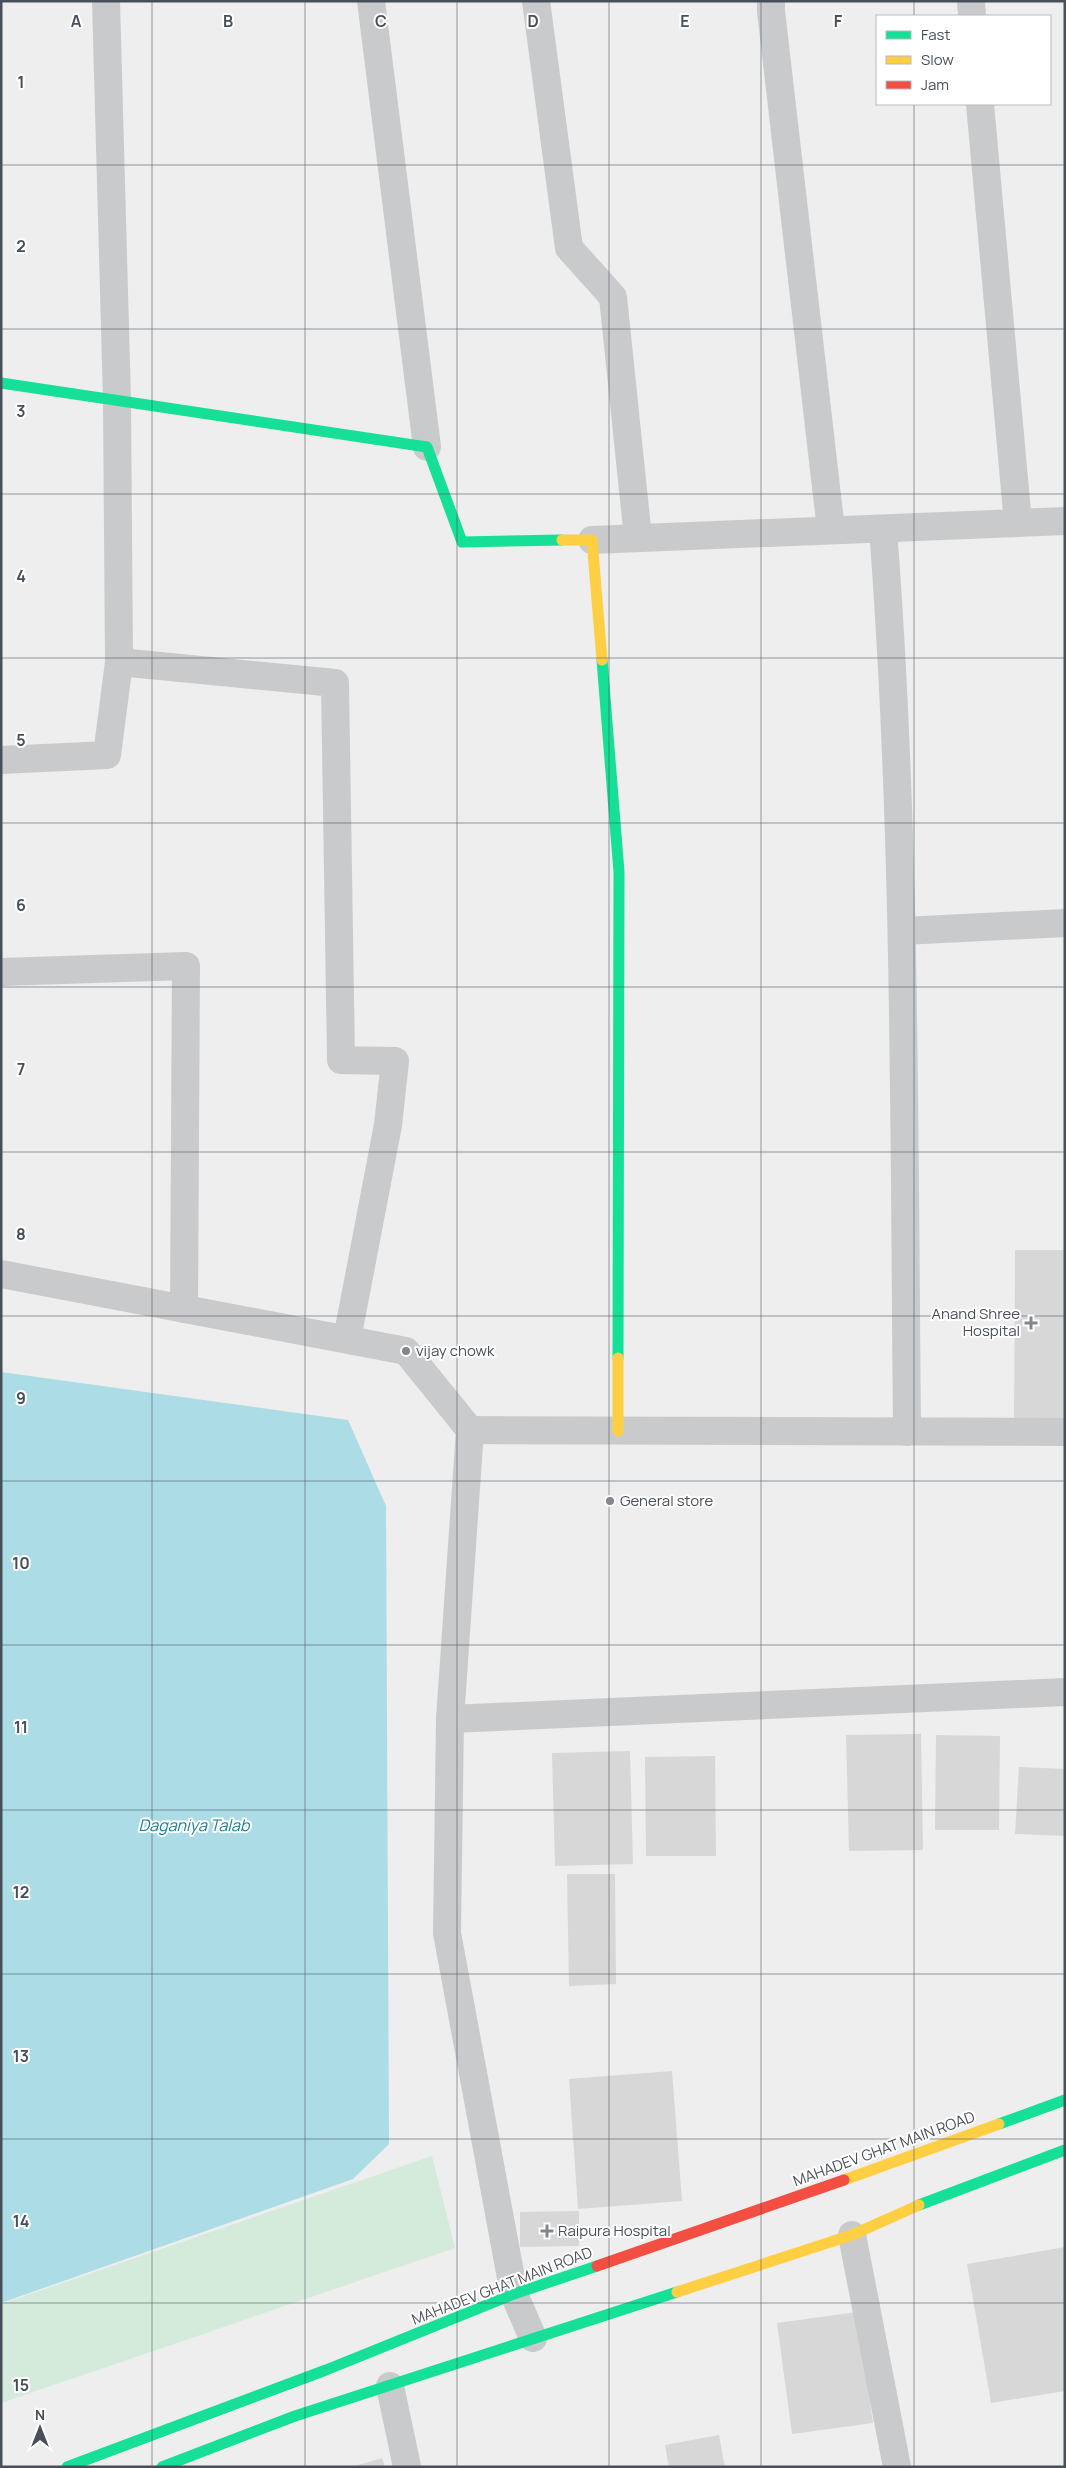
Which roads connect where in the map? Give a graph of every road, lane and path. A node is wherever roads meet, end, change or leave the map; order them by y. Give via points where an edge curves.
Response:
1 (106, 1) edge
2 (371, 1) edge
3 (536, 1) edge
4 (772, 1) edge
5 (971, 1) edge
6 (972, 15) edge
7 (980, 105) edge
8 (1, 383) edge
9 (117, 400) junction
10 (427, 447) junction
11 (1065, 521) edge
12 (1018, 523) junction
13 (883, 529) junction
14 (831, 530) junction
15 (638, 538) junction
16 (592, 540) junction
17 (119, 662) junction
18 (1, 760) edge
19 (1065, 923) edge
20 (903, 931) junction
21 (1, 972) edge
22 (1, 1274) edge
23 (184, 1309) junction
24 (347, 1339) junction
25 (470, 1430) junction
26 (618, 1431) junction
27 (907, 1432) junction
28 (1065, 1432) edge
29 (1065, 1692) edge
30 (450, 1719) junction
31 (1065, 2100) edge
32 (1065, 2150) edge
33 (852, 2234) junction
34 (514, 2294) junction
35 (533, 2338) junction
36 (390, 2386) junction
37 (178, 2464) edge
38 (66, 2467) edge
39 (407, 2467) edge
40 (897, 2467) edge

1 - 9 street
2 - 10 street
3 - 15 street via 568,248 613,297
4 - 14 street
5 - 6 street
7 - 12 street
8 - 9 street
9 - 10 street
9 - 17 street
10 - 16 street via 462,542
11 - 12 street
12 - 13 street
13 - 14 street
13 - 20 street
14 - 15 street
15 - 16 street
16 - 26 street via 619,872
17 - 18 street via 107,754
17 - 24 street via 335,683 341,1060 395,1061 388,1125
19 - 20 street
20 - 27 street
21 - 23 street via 186,966
22 - 23 street
23 - 24 street
24 - 25 street via 406,1350
25 - 26 street
25 - 30 street
26 - 27 street
27 - 28 street
29 - 30 street
30 - 34 street via 447,1933
31 - 34 street, MAHADEV GHAT MAIN ROAD via 718,2225
32 - 33 street via 913,2207
33 - 35 street
33 - 40 street
34 - 35 street
34 - 38 street, MAHADEV GHAT MAIN ROAD via 326,2370
35 - 36 street
36 - 37 street via 295,2416
36 - 39 street

